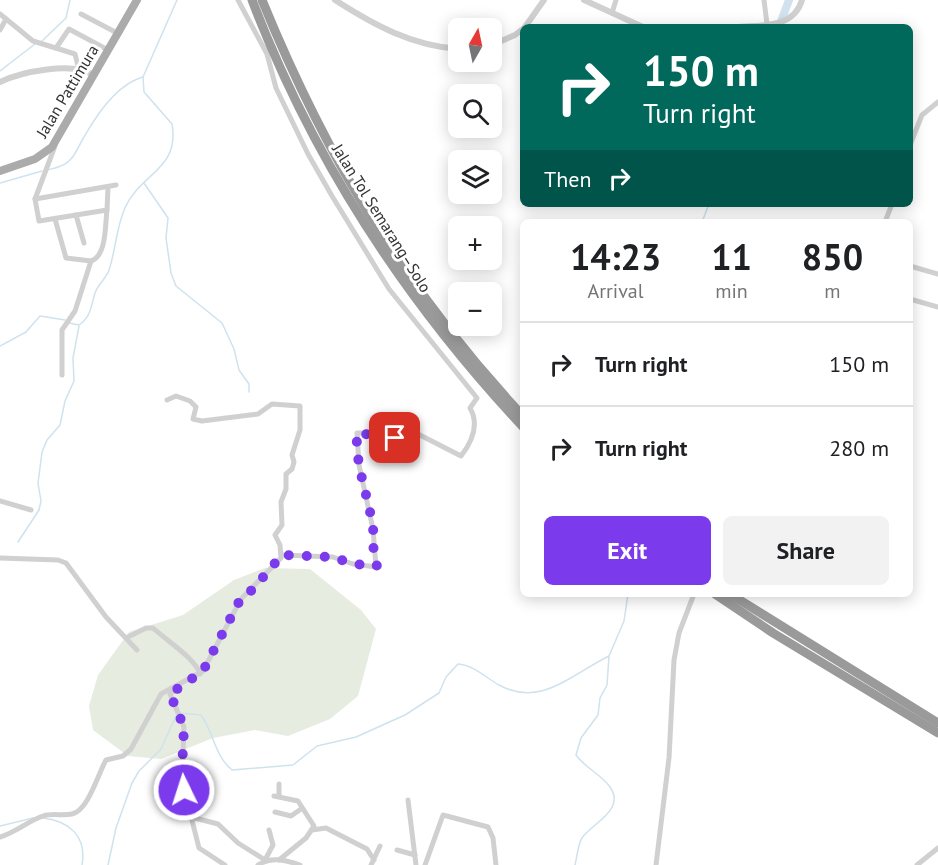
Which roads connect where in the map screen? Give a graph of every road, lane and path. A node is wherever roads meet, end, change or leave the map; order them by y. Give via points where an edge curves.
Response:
1 (136, 0) edge
2 (238, 0) edge
3 (252, 0) edge
4 (262, 0) edge
5 (335, 0) edge
6 (544, 0) edge
7 (584, 0) edge
8 (616, 0) edge
9 (764, 0) edge
10 (802, 0) edge
11 (612, 13) junction
12 (0, 14) edge
13 (81, 14) dead end
14 (6, 19) junction
15 (529, 24) edge
16 (630, 24) edge
17 (767, 24) joint
18 (0, 30) edge
19 (520, 32) edge
20 (119, 34) junction
21 (502, 41) edge
22 (56, 48) junction
23 (448, 48) edge
24 (108, 50) junction
25 (80, 70) junction
26 (93, 75) junction
27 (0, 81) edge
28 (938, 102) edge
29 (913, 138) edge
30 (56, 141) junction
31 (0, 171) edge
32 (116, 185) dead end
33 (108, 187) junction
34 (35, 200) junction
35 (107, 210) junction
36 (76, 215) junction
37 (55, 219) junction
38 (84, 243) dead end
39 (92, 261) junction
40 (913, 267) edge
41 (938, 274) edge
42 (913, 301) edge
43 (938, 307) edge
44 (62, 375) dead end
45 (167, 400) dead end
46 (520, 412) edge
47 (520, 423) edge
48 (0, 501) edge
49 (31, 510) dead end
50 (282, 555) junction
51 (0, 558) edge
52 (693, 597) edge
53 (719, 597) edge
54 (735, 597) edge
55 (126, 638) junction
56 (137, 650) dead end
57 (201, 673) junction
58 (938, 723) edge
59 (938, 733) edge
60 (279, 784) dead end
61 (408, 800) dead end
62 (301, 809) junction
63 (275, 812) dead end
64 (191, 817) junction
65 (269, 830) dead end
66 (312, 830) junction
67 (0, 837) edge
68 (380, 846) dead end
69 (938, 848) edge
70 (398, 850) dead end
71 (415, 855) junction
72 (265, 860) junction
73 (279, 860) junction
74 (372, 862) edge
75 (225, 865) edge
76 (258, 865) edge
77 (300, 865) edge
78 (379, 865) edge
79 (416, 865) edge
80 (425, 865) edge
81 (496, 865) edge
82 (656, 865) edge
83 (917, 865) edge

1 - 20 main road, Jalan Pattimura
2 - 50 street via 267,54 276,87 303,144 332,196 389,289 477,399 470,408 475,419 473,437 461,456 414,432 407,441 357,433 376,567 333,557
3 - 47 highway, Jalan Tol Semarang–Solo via 310,128 369,231 436,327
4 - 46 highway, Jalan Tol Semarang–Solo via 313,117 365,212 442,322
5 - 23 street via 398,36
6 - 15 street
7 - 11 street
8 - 11 street
9 - 17 street
10 - 17 street via 796,14 784,22
11 - 16 street
12 - 14 street
13 - 20 street
14 - 18 street
14 - 22 street via 39,43
19 - 21 street
20 - 24 main road, Jalan Pattimura
22 - 24 street via 69,29
22 - 25 street via 75,54
24 - 26 main road, Jalan Pattimura
25 - 26 street
25 - 27 street via 36,71
26 - 30 main road, Jalan Pattimura
28 - 29 street via 922,116
30 - 31 main road, Jalan Pattimura via 35,159
30 - 34 street
32 - 33 street
33 - 34 street
33 - 35 street
34 - 37 street via 39,221
35 - 36 street
35 - 39 street via 101,251
36 - 37 street
36 - 38 street
37 - 39 street via 66,258
39 - 44 street via 60,344
40 - 41 street
42 - 43 street
45 - 50 street via 176,396 190,401 196,407 194,419 202,421 258,414 272,404 300,406 294,462 286,474 281,502 282,525 275,535
48 - 49 street
50 - 57 street via 241,598
51 - 55 street via 66,563
52 - 82 street via 674,660 669,758
53 - 59 highway
54 - 58 highway
55 - 56 street
55 - 57 street via 149,627
57 - 64 street via 170,694 184,739 182,781
57 - 67 street via 161,694 131,749 123,756 106,760 80,810 39,818
60 - 62 street via 276,795 298,801
61 - 71 street
62 - 63 street via 291,816
62 - 66 street via 313,823
64 - 72 street via 218,824
64 - 75 street via 199,848
65 - 72 street via 274,843
66 - 73 street
66 - 74 street via 326,828 367,849
68 - 74 street
69 - 83 street
70 - 71 street
71 - 79 street
72 - 73 street
72 - 76 street
73 - 77 street
74 - 78 street
80 - 81 street via 443,815 488,828

